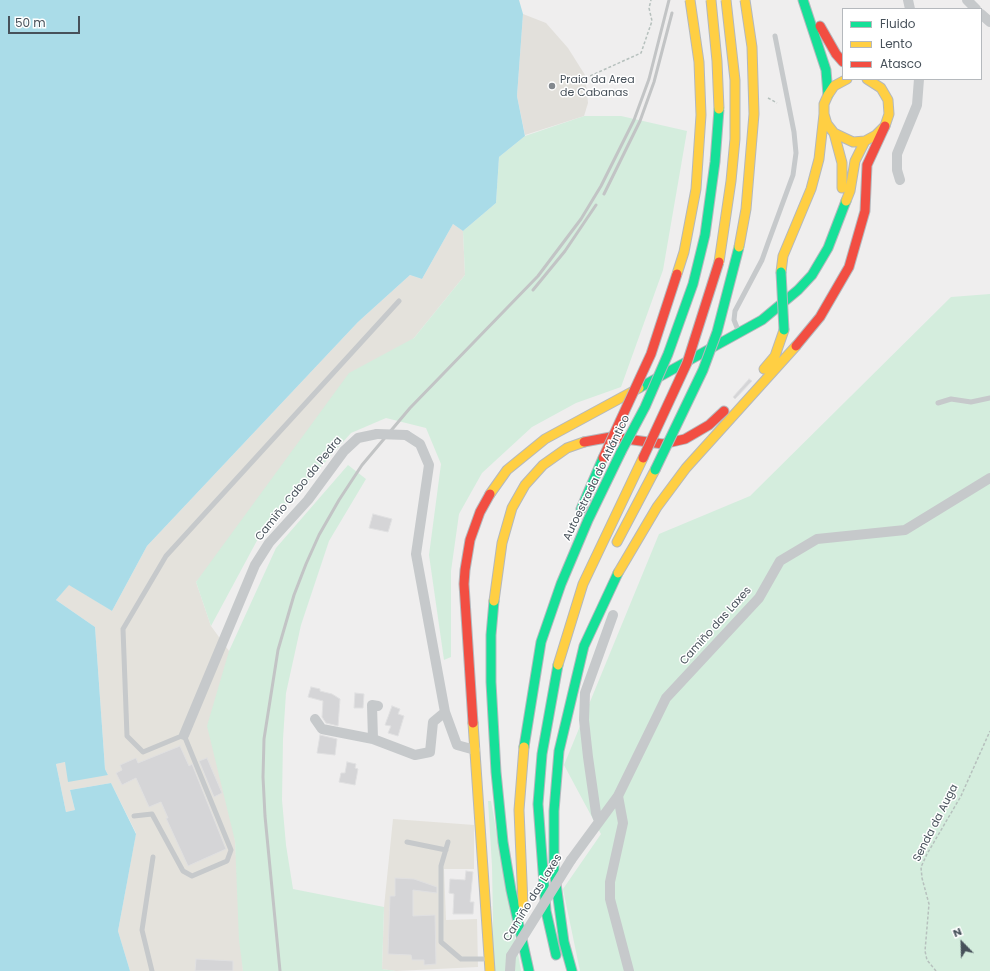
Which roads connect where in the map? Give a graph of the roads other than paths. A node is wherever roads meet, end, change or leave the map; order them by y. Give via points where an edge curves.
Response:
1 (690, 0) edge
2 (711, 0) edge
3 (726, 0) edge
4 (745, 0) edge
5 (803, 0) edge
6 (809, 0) edge
7 (967, 0) edge
8 (975, 8) edge
9 (982, 15) edge
10 (990, 22) edge
11 (775, 36) dead end
12 (842, 61) edge
13 (845, 80) edge
14 (869, 80) edge
15 (919, 80) edge
16 (828, 95) junction
17 (824, 114) junction
18 (884, 126) junction
19 (834, 133) junction
20 (865, 141) junction
21 (900, 180) dead end
22 (839, 218) junction
23 (399, 301) dead end
24 (739, 334) junction
25 (990, 398) edge
26 (938, 403) dead end
27 (990, 478) edge
28 (578, 515) dead end
29 (614, 548) dead end
30 (565, 550) dead end
31 (614, 615) dead end
32 (580, 626) dead end
33 (521, 705) dead end
34 (378, 706) dead end
35 (445, 712) junction
36 (315, 719) dead end
37 (518, 727) dead end
38 (184, 735) junction
39 (373, 739) junction
40 (475, 750) junction
41 (618, 796) junction
42 (519, 810) junction
43 (134, 816) dead end
44 (599, 821) junction
45 (407, 842) dead end
46 (448, 842) dead end
47 (446, 850) junction
48 (152, 857) dead end
49 (540, 863) junction
50 (482, 876) junction
51 (483, 959) junction
52 (558, 964) dead end
53 (152, 971) edge
54 (484, 971) edge
55 (490, 971) edge
56 (510, 971) edge
57 (529, 971) edge
58 (535, 971) edge
59 (572, 971) edge
60 (629, 971) edge

1 - 28 highway, bridge via 699,62 701,115 696,189 684,252 652,354
2 - 42 highway, Autoestrada do Atlántico, bridge via 719,110 705,235 693,284 668,354 645,407 588,520 541,642 525,734
3 - 49 highway, bridge via 734,80 735,139 718,266 687,364 583,584 559,660 539,781
4 - 29 highway, bridge via 752,46 754,114 746,209 738,252 717,332 691,398
5 - 16 highway via 826,70
6 - 12 highway via 822,32
7 - 8 street
9 - 10 street
11 - 24 lane via 796,153 793,175 762,260 735,311 734,320
13 - 16 highway via 834,86
14 - 18 highway via 881,88 888,100 889,114
15 - 21 street via 916,105 897,154
16 - 17 highway via 824,104
17 - 19 highway
17 - 57 highway, bridge via 819,159 811,189 783,256 781,272 784,330 775,356 744,392 709,424 685,439 663,444 611,437 580,442 543,465 525,485 512,508 502,543 495,583 491,682 503,842
18 - 20 highway via 876,135
18 - 59 highway via 867,164 865,211 849,267 820,317 686,468 657,507 610,590 584,646 559,751 554,811 554,869 564,942
19 - 20 highway via 852,142
19 - 22 highway via 842,163
20 - 22 highway via 855,161 850,191
22 - 24 highway via 821,262 798,290 768,316
23 - 38 lane via 166,556 123,629 127,736 143,752
24 - 40 highway via 545,439 507,470 490,494 474,528 465,570 465,614
25 - 26 lane via 971,402 951,399
27 - 41 street, Camiño das Laxes via 905,530 817,539 780,561 759,598 666,698
30 - 33 highway via 543,612
31 - 44 street via 585,693 584,720 588,757
32 - 49 highway via 565,670 552,728 547,768 546,830
34 - 39 street via 372,705
35 - 38 street, Camiño Cabo da Pedra, bridge via 416,554 429,465 420,444 406,435 377,434 358,438 344,451 308,500 258,559
35 - 39 street via 433,722 430,752 415,754
35 - 40 street, Camiño Cabo da Pedra via 457,745
36 - 39 street via 322,728
37 - 42 highway via 514,769
38 - 43 lane via 231,850 227,861 192,876 183,871 152,814
40 - 50 highway
41 - 44 street, Camiño das Laxes
41 - 60 street via 623,823 610,882 610,899
42 - 58 highway, Autoestrada do Atlántico via 524,920
44 - 56 street, Camiño das Laxes, bridge via 571,860 511,956
45 - 47 lane
46 - 47 lane
47 - 51 lane via 441,866 441,942 461,959
48 - 53 lane via 142,930
49 - 52 highway via 546,911
50 - 51 highway
50 - 55 highway
51 - 54 highway

